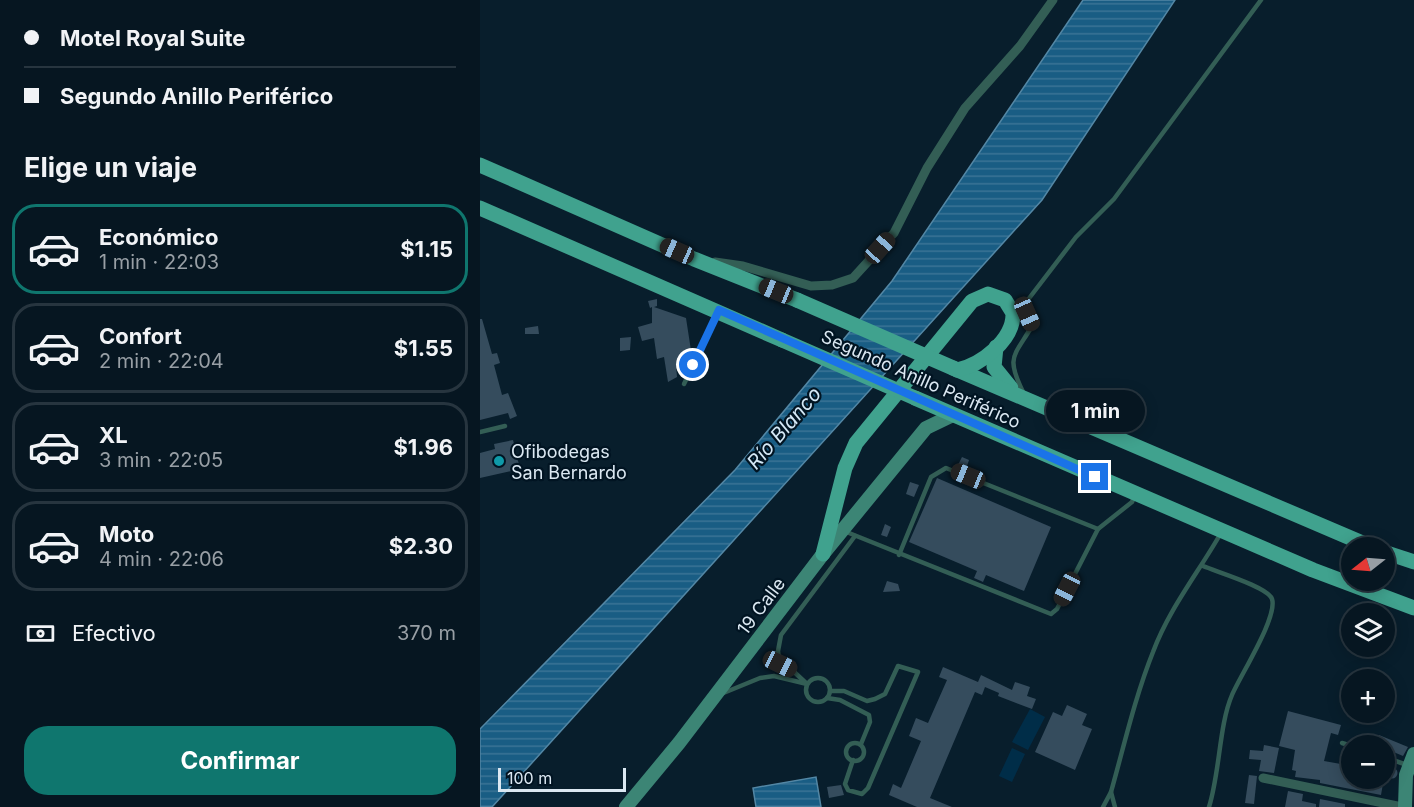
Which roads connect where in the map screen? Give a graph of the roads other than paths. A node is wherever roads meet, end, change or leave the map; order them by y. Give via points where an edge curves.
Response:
1 (1053, 0) edge
2 (1261, 0) edge
3 (480, 165) edge
4 (480, 208) edge
5 (694, 259) junction
6 (719, 310) junction
7 (996, 347) junction
8 (955, 369) junction
9 (684, 384) dead end
10 (1023, 397) junction
11 (918, 399) junction
12 (953, 415) junction
13 (505, 426) dead end
14 (926, 428) junction
15 (480, 432) edge
16 (1135, 495) junction
17 (1098, 529) junction
18 (842, 530) junction
19 (1222, 531) junction
20 (855, 536) junction
21 (1348, 537) edge
22 (823, 554) junction
23 (899, 555) junction
24 (1395, 556) edge
25 (1414, 562) edge
26 (1203, 566) junction
27 (1414, 608) edge
28 (807, 684) junction
29 (830, 691) junction
30 (713, 698) junction
31 (827, 698) junction
32 (861, 744) junction
33 (1395, 758) edge
34 (853, 760) junction
35 (1411, 760) edge
36 (1263, 778) dead end
37 (1111, 792) junction
38 (1401, 806) edge
39 (626, 807) edge
40 (1103, 807) edge
41 (1116, 807) edge
42 (1209, 807) edge

1 - 5 street via 1020,46 965,108 927,168 894,233 853,278 811,286 743,266
2 - 10 lane via 1114,199 1076,237 1027,301 1032,326 1015,349 1012,363
3 - 5 main road, Segundo Anillo Periférico
4 - 6 main road, Segundo Anillo Periférico
5 - 8 main road, Segundo Anillo Periférico, bridge
6 - 9 lane
6 - 11 main road, Segundo Anillo Periférico, bridge
7 - 8 main road via 974,365
7 - 10 main road via 996,373
7 - 22 main road via 1010,330 1013,313 1005,300 988,294 979,296 856,443 845,468
8 - 10 main road, Segundo Anillo Periférico
10 - 21 main road, Segundo Anillo Periférico
11 - 12 main road, Segundo Anillo Periférico
11 - 14 main road
12 - 14 main road, 19 Calle
12 - 16 main road, Segundo Anillo Periférico
13 - 15 lane
14 - 18 main road, 19 Calle
16 - 17 lane via 1132,502
16 - 19 main road, Segundo Anillo Periférico
17 - 23 lane via 1052,614
17 - 23 lane via 946,468 931,477
18 - 20 lane
18 - 22 main road, 19 Calle
19 - 26 lane
19 - 27 main road, Segundo Anillo Periférico
20 - 23 lane
20 - 28 lane via 781,635 780,664
22 - 30 main road, 19 Calle
24 - 25 main road
26 - 37 lane via 1177,602 1153,651
26 - 42 lane via 1264,590 1273,606 1227,707 1219,769
28 - 29 lane via 813,678 821,678
28 - 30 lane via 774,676 760,678
28 - 31 lane via 811,700
29 - 31 lane
29 - 34 lane via 844,691 867,701 885,694 898,666 918,672 862,794 845,784
30 - 39 main road, 19 Calle
31 - 32 lane via 840,700 869,715
32 - 34 lane via 864,755
32 - 34 lane via 853,743 848,748 848,757
33 - 35 lane
35 - 38 main road
36 - 38 street
37 - 40 lane
37 - 41 lane

